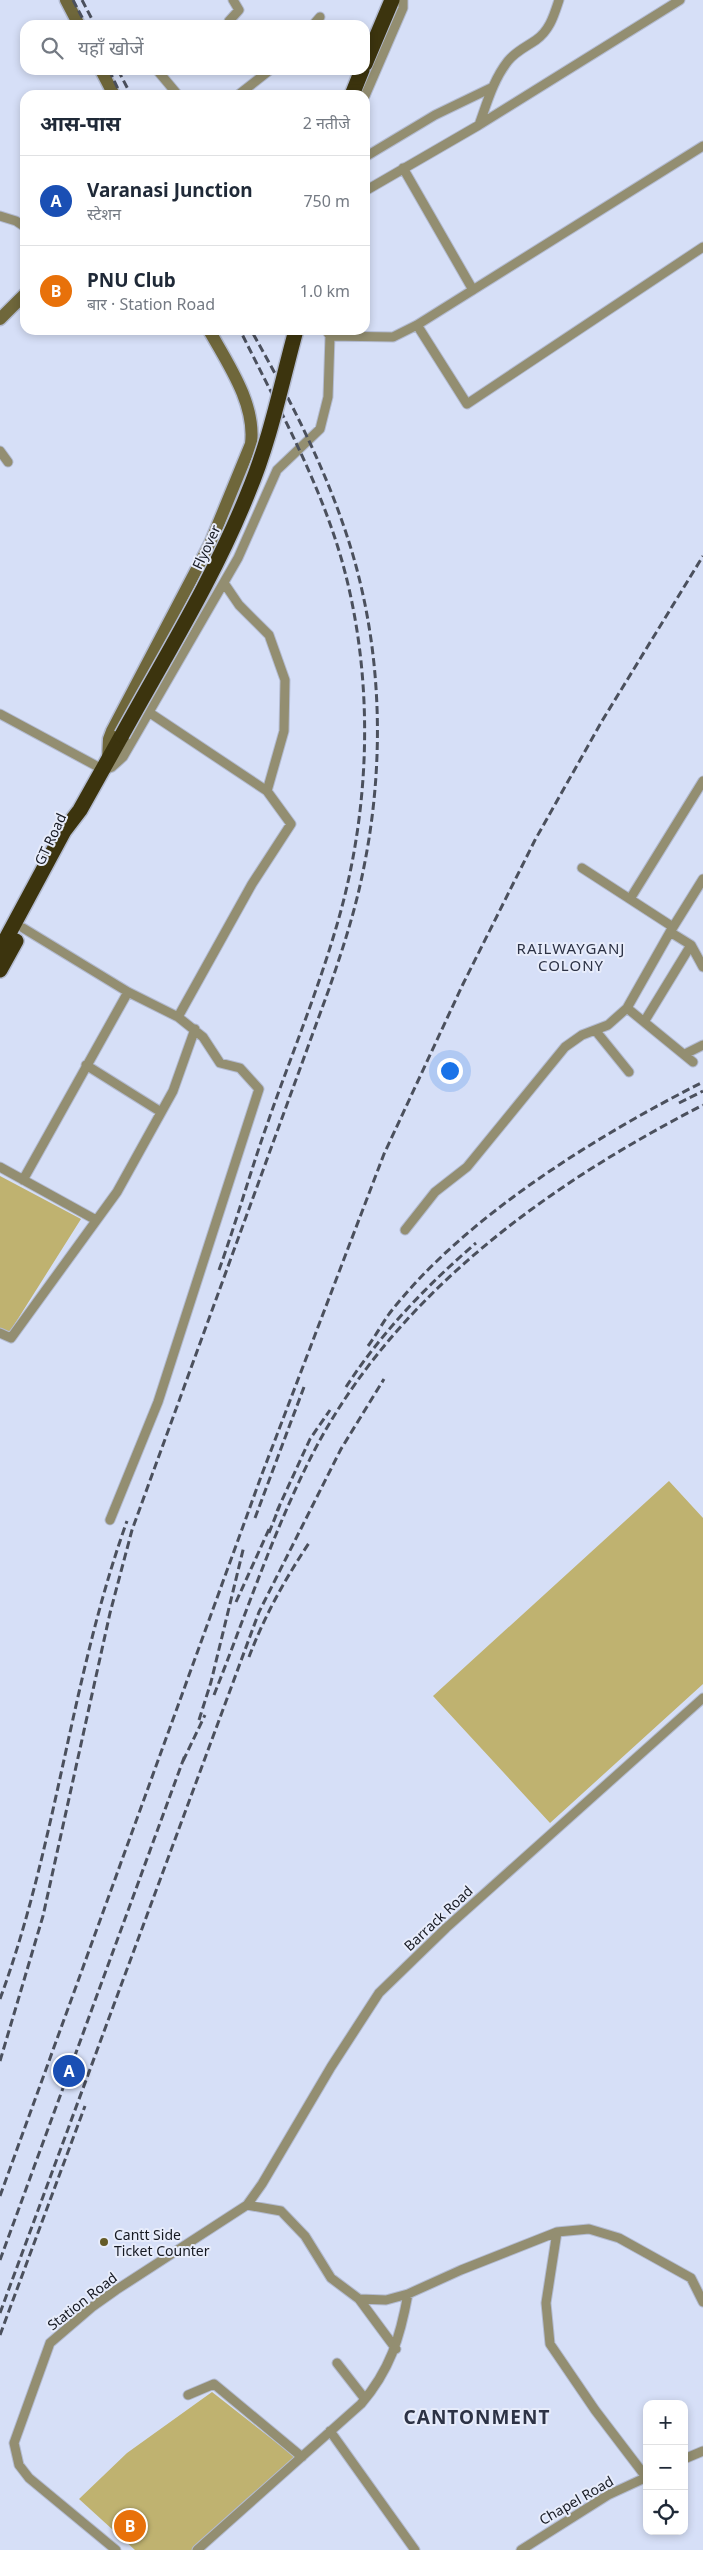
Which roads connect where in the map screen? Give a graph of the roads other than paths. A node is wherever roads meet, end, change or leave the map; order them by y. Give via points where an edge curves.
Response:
1 (66, 0) edge
2 (233, 0) edge
3 (559, 0) edge
4 (680, 0) edge
5 (395, 2) edge
6 (320, 17) dead end
7 (76, 20) edge
8 (230, 20) edge
9 (317, 20) edge
10 (370, 54) edge
11 (104, 75) edge
12 (161, 75) edge
13 (264, 75) edge
14 (360, 75) edge
15 (492, 86) junction
16 (111, 90) edge
17 (174, 90) edge
18 (244, 90) edge
19 (354, 90) edge
20 (368, 90) edge
21 (479, 125) junction
22 (703, 146) edge
23 (370, 154) edge
24 (403, 168) junction
25 (370, 188) edge
26 (0, 216) edge
27 (20, 224) edge
28 (703, 247) edge
29 (473, 290) junction
30 (20, 299) edge
31 (0, 319) edge
32 (418, 325) junction
33 (212, 335) edge
34 (295, 335) edge
35 (328, 335) edge
36 (360, 335) edge
37 (0, 451) edge
38 (8, 462) dead end
39 (238, 479) junction
40 (267, 492) junction
41 (224, 583) junction
42 (0, 714) edge
43 (150, 714) junction
44 (106, 766) junction
45 (703, 781) edge
46 (267, 791) junction
47 (80, 810) junction
48 (582, 868) dead end
49 (703, 879) edge
50 (630, 899) junction
51 (24, 928) junction
52 (671, 929) junction
53 (691, 945) junction
54 (0, 950) edge
55 (703, 967) edge
56 (0, 970) edge
57 (128, 992) junction
58 (627, 1008) junction
59 (178, 1017) junction
60 (644, 1022) junction
61 (195, 1029) junction
62 (595, 1030) junction
63 (703, 1046) edge
64 (685, 1054) junction
65 (693, 1062) dead end
66 (86, 1065) junction
67 (629, 1072) dead end
68 (161, 1112) junction
69 (0, 1167) edge
70 (23, 1180) junction
71 (96, 1220) junction
72 (405, 1230) dead end
73 (0, 1333) edge
74 (110, 1520) dead end
75 (703, 1698) edge
76 (247, 2205) junction
77 (557, 2232) junction
78 (408, 2294) junction
79 (359, 2300) junction
80 (703, 2302) edge
81 (396, 2349) junction
82 (337, 2363) dead end
83 (188, 2395) dead end
84 (365, 2399) junction
85 (330, 2431) junction
86 (703, 2450) edge
87 (302, 2457) junction
88 (688, 2457) edge
89 (643, 2473) edge
90 (643, 2478) edge
91 (116, 2550) edge
92 (198, 2550) edge
93 (415, 2550) edge
94 (521, 2550) edge

1 - 7 street
2 - 8 street via 239,10
3 - 15 street via 546,30 538,39 517,51
4 - 21 street
5 - 10 highway
5 - 20 street via 403,8
6 - 9 street
11 - 16 street
12 - 17 street
13 - 18 street
14 - 19 highway
15 - 21 street
15 - 23 street via 435,114
21 - 24 street
22 - 29 street
24 - 25 street
24 - 29 street
26 - 27 street
28 - 32 street via 467,404
29 - 32 street
30 - 31 street
32 - 36 street via 393,337
33 - 39 street via 232,372 253,426 251,444
34 - 44 highway, Flyover, bridge via 266,443 249,492 195,607
35 - 40 street via 328,398 320,429 277,470
37 - 38 street
39 - 40 street
39 - 44 street via 218,526 112,731
40 - 41 street
41 - 43 street
41 - 46 street via 239,605 269,635 285,680 284,731
42 - 44 street
43 - 44 street via 123,756 112,767
43 - 46 street
44 - 47 highway, Flyover
45 - 50 street
46 - 59 street via 291,824 252,884
47 - 51 highway, GT Road via 74,832
47 - 54 highway, GT Road via 64,830
48 - 50 street
49 - 52 street
50 - 52 street
51 - 56 highway, GT Road
51 - 57 street
52 - 53 street
52 - 58 street
53 - 55 street
53 - 60 street
57 - 59 street
57 - 66 street
58 - 60 street
58 - 62 street via 608,1025
59 - 61 street
60 - 64 street
61 - 68 street via 173,1091
61 - 74 street via 220,1063 240,1068 259,1089 158,1402
62 - 67 street
62 - 72 street via 577,1037 565,1047 467,1167 435,1192
63 - 64 street
64 - 65 street
66 - 68 street
66 - 70 street
68 - 71 street via 117,1192
69 - 70 street
70 - 71 street
71 - 73 street via 11,1338
75 - 76 street, Barrack Road via 453,1922 379,1993
76 - 79 street via 281,2211 305,2236 331,2278
76 - 91 street, Station Road via 116,2290 50,2343 14,2444 20,2465 29,2478
77 - 78 street
77 - 80 street via 589,2229 619,2238 691,2278
77 - 89 street via 546,2304 550,2344
78 - 79 street via 386,2300
78 - 81 street
79 - 81 street
81 - 84 street via 378,2384
82 - 84 street
83 - 87 street via 214,2384
84 - 85 street
85 - 87 street
85 - 93 street
86 - 88 street
87 - 92 street
90 - 94 street, Chapel Road via 608,2495

